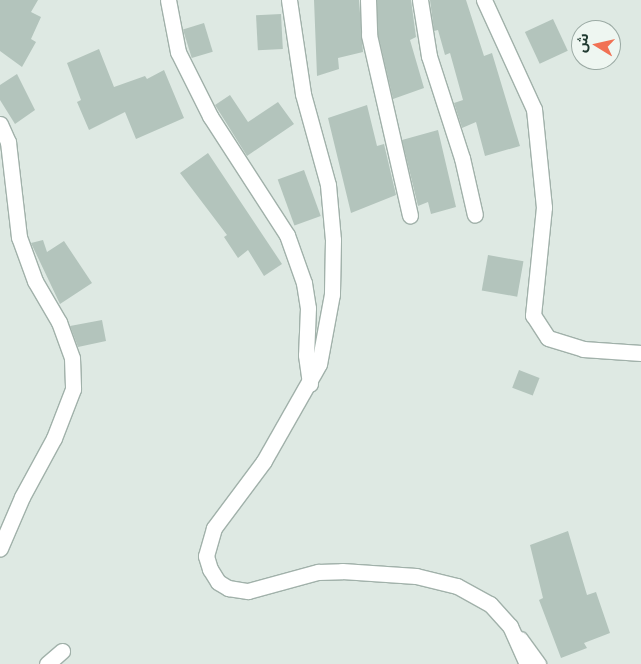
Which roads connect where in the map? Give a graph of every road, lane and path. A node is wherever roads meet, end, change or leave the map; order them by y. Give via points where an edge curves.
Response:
1 (168, 0) edge
2 (289, 0) edge
3 (368, 0) edge
4 (420, 0) edge
5 (484, 0) edge
6 (0, 124) edge
7 (410, 214) dead end
8 (475, 215) dead end
9 (641, 353) edge
10 (310, 384) junction
11 (0, 548) edge
12 (510, 626) junction
13 (62, 651) dead end
14 (47, 664) edge
15 (528, 664) edge
16 (538, 664) edge

1 - 10 street via 178,52 210,116 287,235 304,283 308,308 306,355
2 - 10 street via 303,94 328,186 334,240 332,294 325,342
3 - 7 street via 369,35
4 - 8 street via 429,56 462,158
5 - 9 street via 534,109 544,207 533,315 548,338 583,349
6 - 11 street via 8,142 19,237 35,282 59,322 68,349 73,389 54,438 22,497
10 - 12 street via 264,461 214,528 206,556 218,582 228,588 248,591 318,572 342,570 416,576 457,586 490,604
12 - 15 street
12 - 16 street
13 - 14 street

